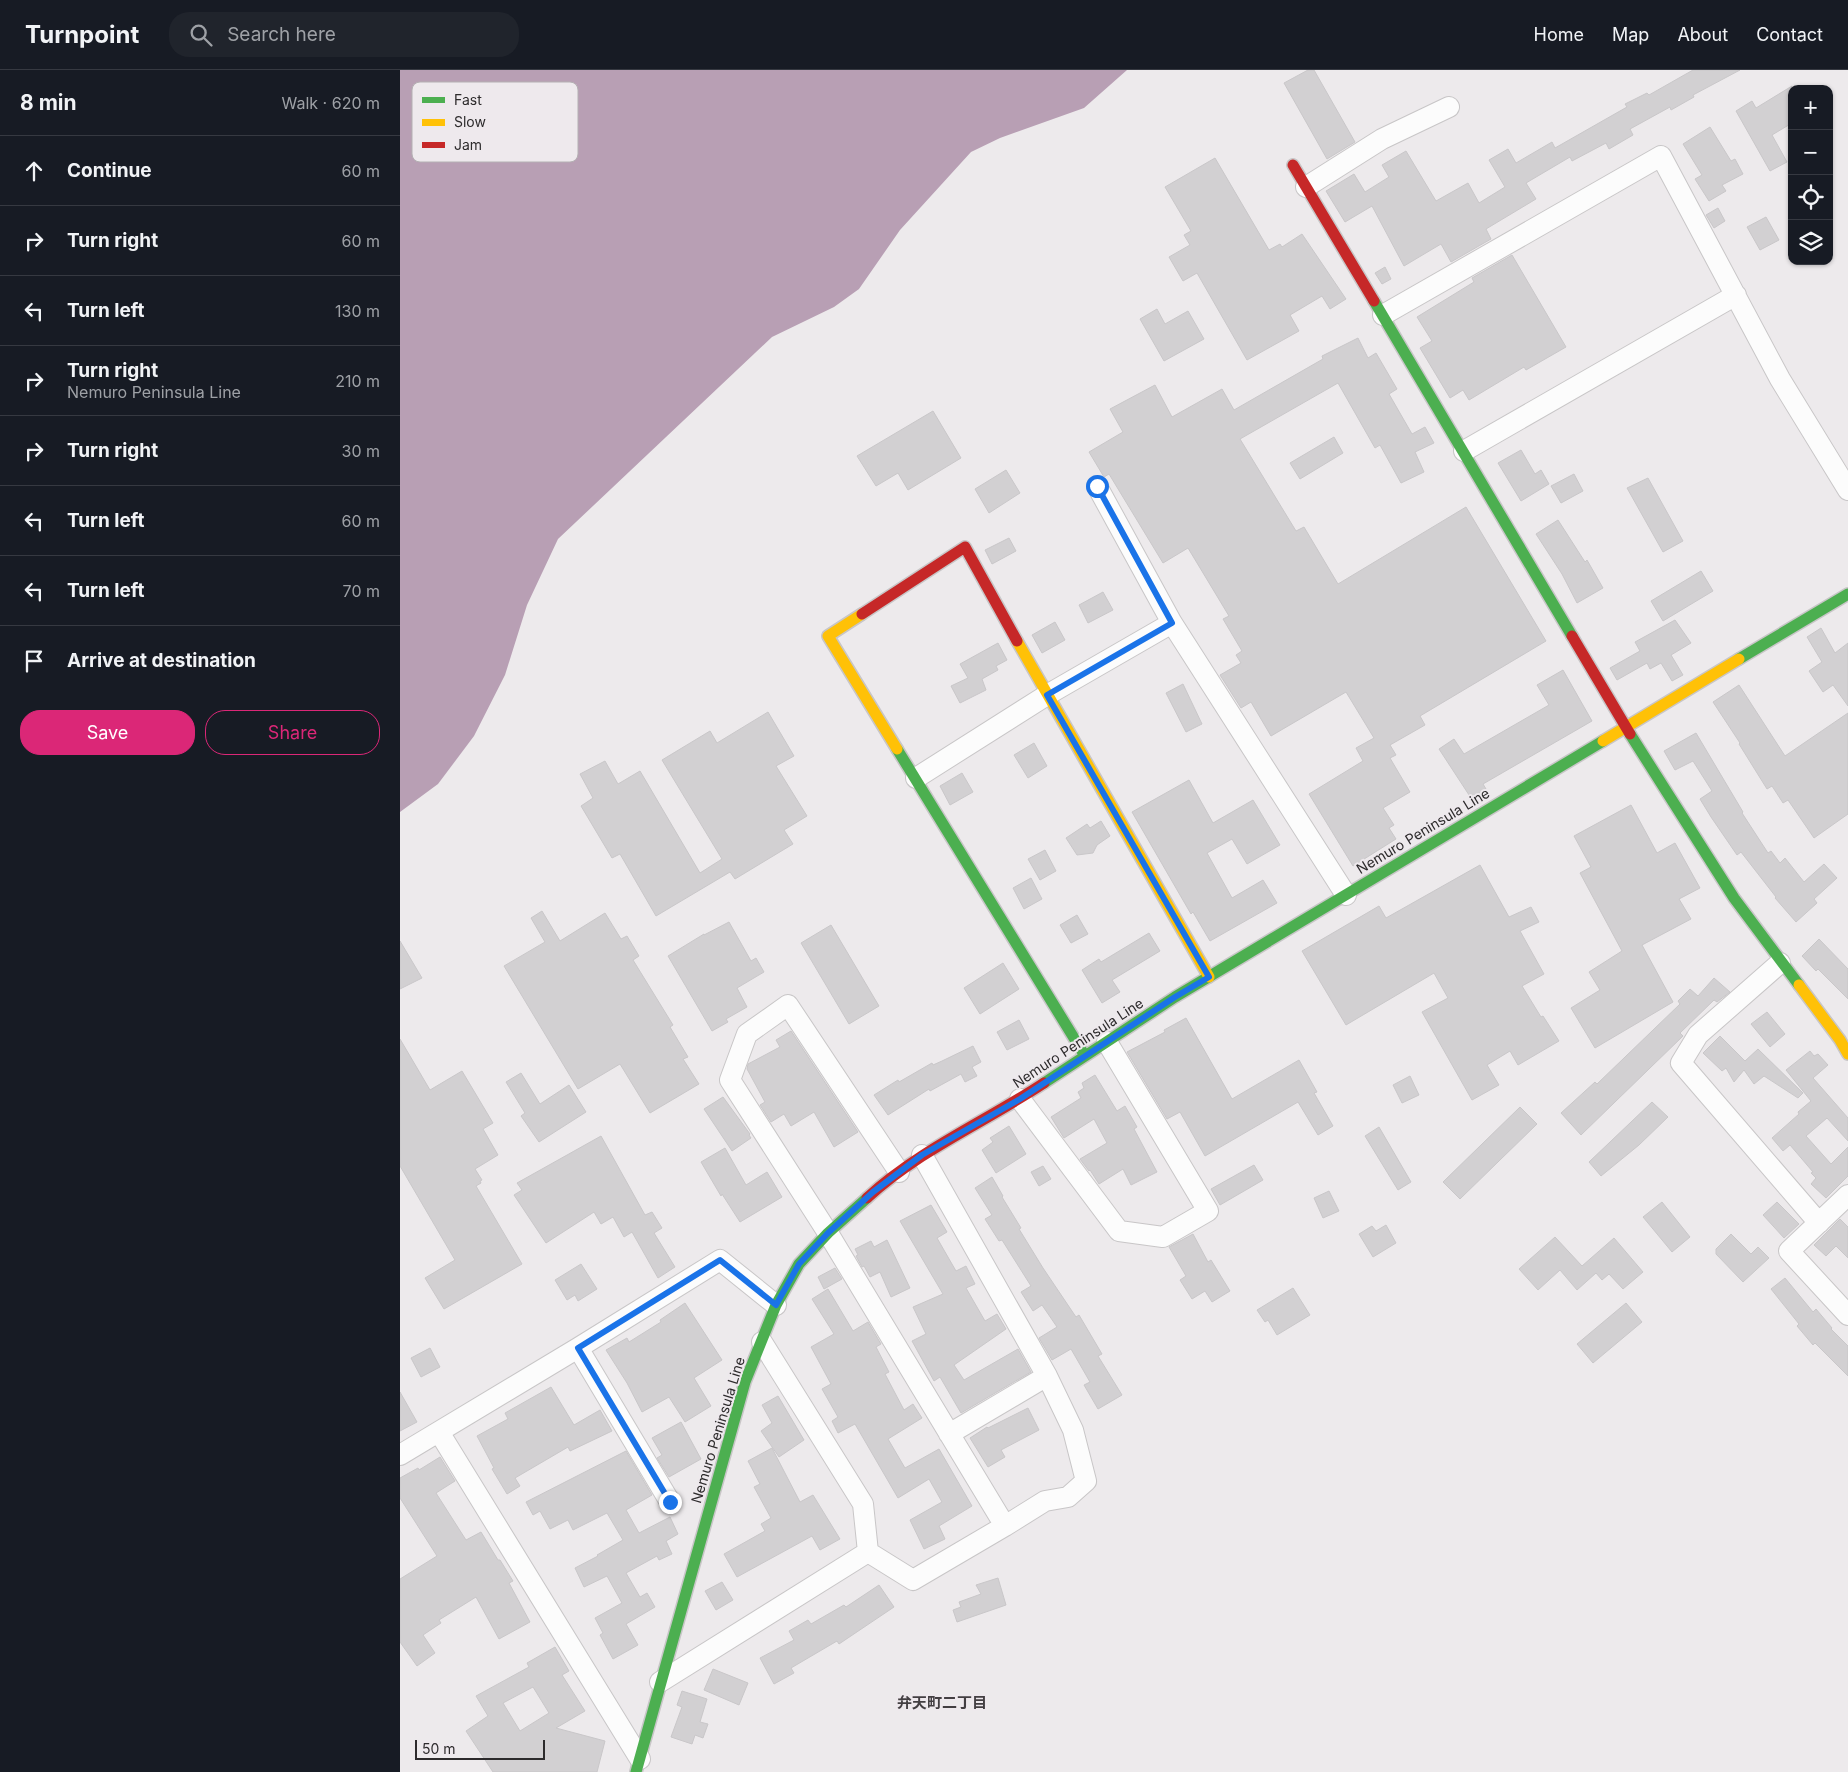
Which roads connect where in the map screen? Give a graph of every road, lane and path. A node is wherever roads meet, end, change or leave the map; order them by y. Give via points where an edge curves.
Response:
1 (1449, 107) dead end
2 (1293, 165) dead end
3 (1306, 187) junction
4 (1736, 295) junction
5 (1383, 315) junction
6 (1464, 451) junction
7 (1097, 486) dead end
8 (1848, 490) edge
9 (1848, 594) edge
10 (1172, 623) junction
11 (1047, 695) junction
12 (1626, 727) junction
13 (916, 778) junction
14 (1346, 895) junction
15 (1780, 962) junction
16 (1209, 977) junction
17 (1107, 1042) junction
18 (1848, 1054) edge
19 (1085, 1056) junction
20 (1020, 1099) junction
21 (922, 1155) junction
22 (899, 1172) junction
23 (1848, 1195) edge
24 (1819, 1223) junction
25 (828, 1233) junction
26 (776, 1305) junction
27 (1848, 1315) edge
28 (762, 1342) junction
29 (578, 1348) junction
30 (1047, 1376) junction
31 (439, 1432) junction
32 (949, 1434) junction
33 (400, 1455) edge
34 (670, 1502) dead end
35 (1004, 1526) junction
36 (868, 1552) junction
37 (660, 1682) junction
38 (638, 1766) edge

1 - 3 street via 1382,139
2 - 3 street
3 - 5 street
4 - 5 street via 1661,156
4 - 6 street
4 - 8 street via 1780,379
5 - 6 street
6 - 12 street
7 - 10 street
9 - 12 street, Nemuro Peninsula Line
10 - 11 street
10 - 14 street
11 - 13 street
11 - 13 street via 965,547 828,636
11 - 16 street
12 - 14 street, Nemuro Peninsula Line
12 - 15 street via 1734,898
13 - 19 street
14 - 16 street, Nemuro Peninsula Line
15 - 18 street
15 - 24 street via 1698,1035 1681,1064
16 - 17 street, Nemuro Peninsula Line
17 - 19 street, Nemuro Peninsula Line
17 - 20 street via 1208,1211 1163,1237 1119,1231
19 - 20 street, Nemuro Peninsula Line
20 - 21 street, Nemuro Peninsula Line
21 - 22 street, Nemuro Peninsula Line
21 - 30 street
22 - 25 street, Nemuro Peninsula Line
22 - 25 street via 788,1005 747,1034 730,1080
23 - 24 street
24 - 27 street via 1789,1251
25 - 26 street, Nemuro Peninsula Line via 799,1264
25 - 32 street
26 - 28 street, Nemuro Peninsula Line
26 - 29 street via 720,1260
28 - 36 street via 863,1504
28 - 37 street, Nemuro Peninsula Line via 745,1382
29 - 31 street
29 - 34 street
30 - 32 street
30 - 35 street via 1072,1430 1086,1481 1068,1497 1045,1501
31 - 33 street
31 - 38 street
32 - 35 street
35 - 36 street via 913,1580
36 - 37 street
37 - 38 street, Nemuro Peninsula Line

